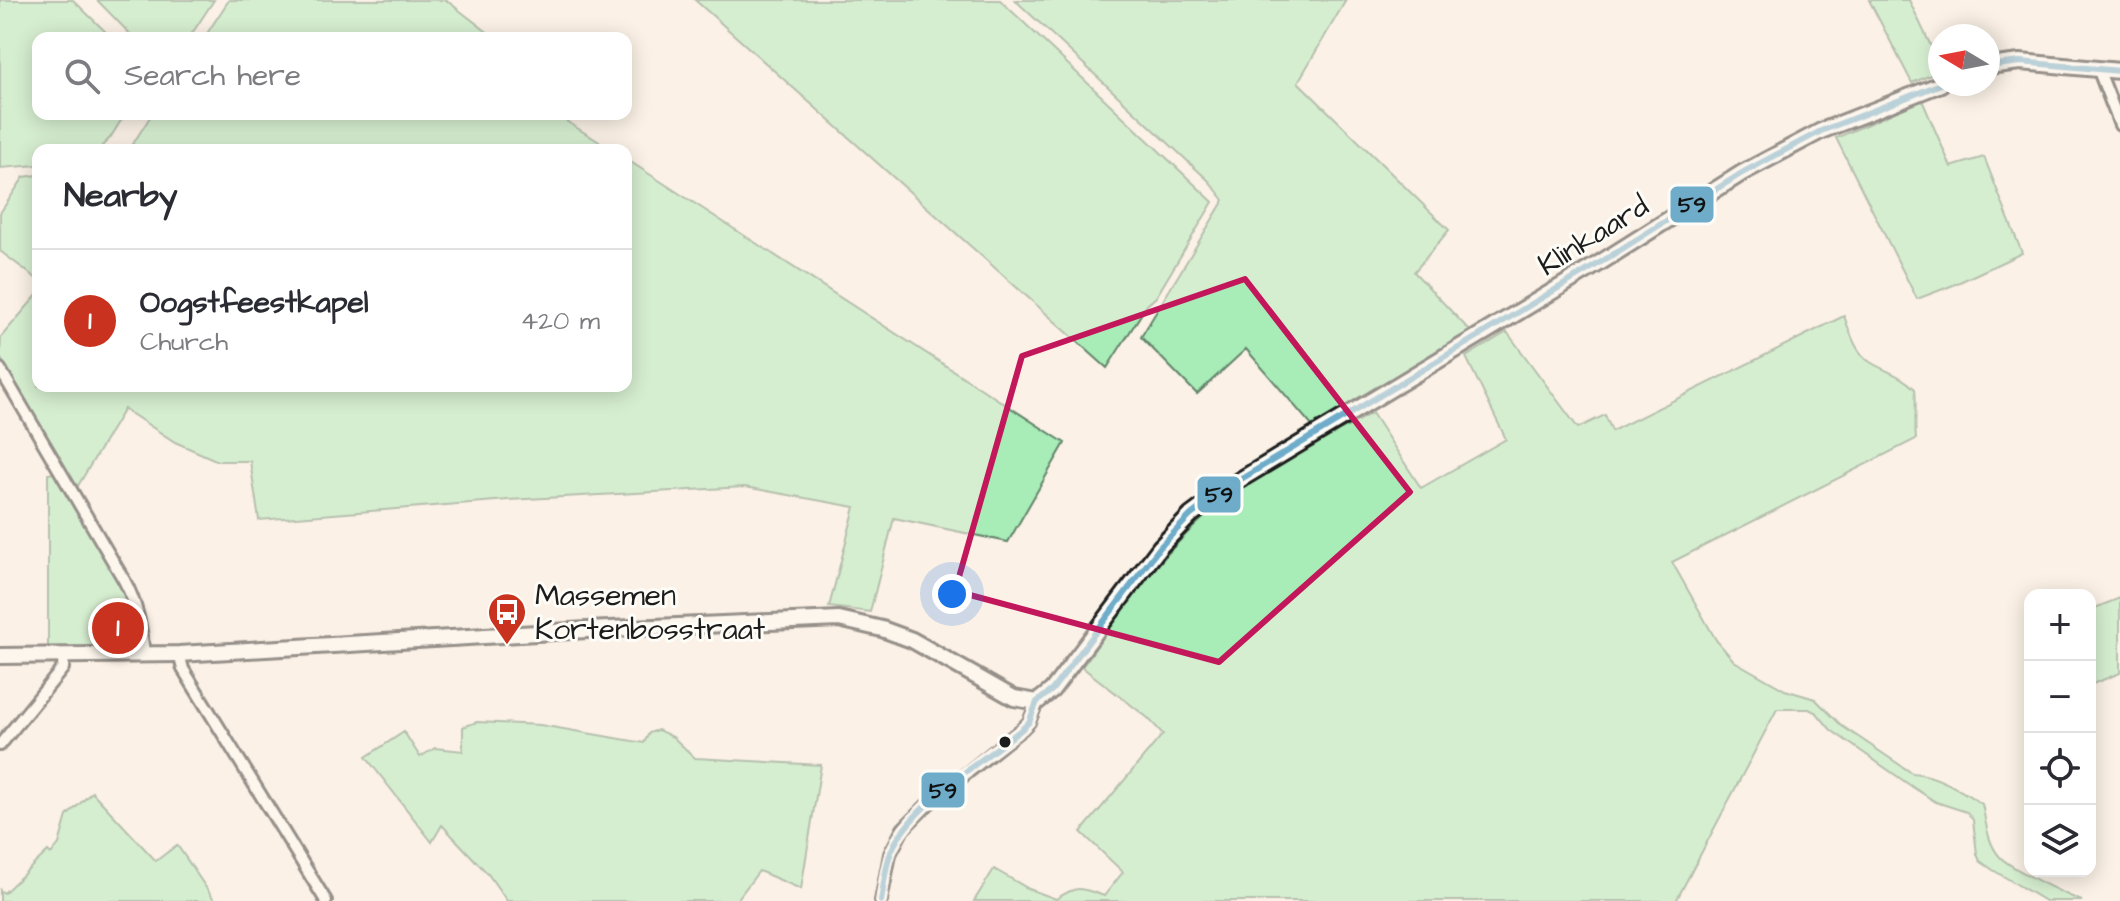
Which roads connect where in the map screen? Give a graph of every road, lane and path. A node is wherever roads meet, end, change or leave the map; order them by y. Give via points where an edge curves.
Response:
1 (2000, 64) edge
2 (2099, 71) junction
3 (2120, 71) edge
4 (1928, 89) edge
5 (2120, 125) edge
6 (0, 369) edge
7 (144, 654) junction
8 (179, 654) junction
9 (64, 655) junction
10 (0, 656) edge
11 (1037, 702) junction
12 (0, 745) edge
13 (326, 901) edge
14 (881, 901) edge

1 - 2 street
2 - 3 street
2 - 5 street
4 - 11 street, Klinkaard via 1821,131 1742,173 1233,484 1160,547 1052,690
6 - 7 street via 135,600
7 - 8 street
7 - 9 street
8 - 11 street via 839,619 912,640 1014,698
8 - 13 street via 183,669
9 - 10 street
9 - 12 street via 63,668
11 - 14 street via 1022,729 903,829 890,854

